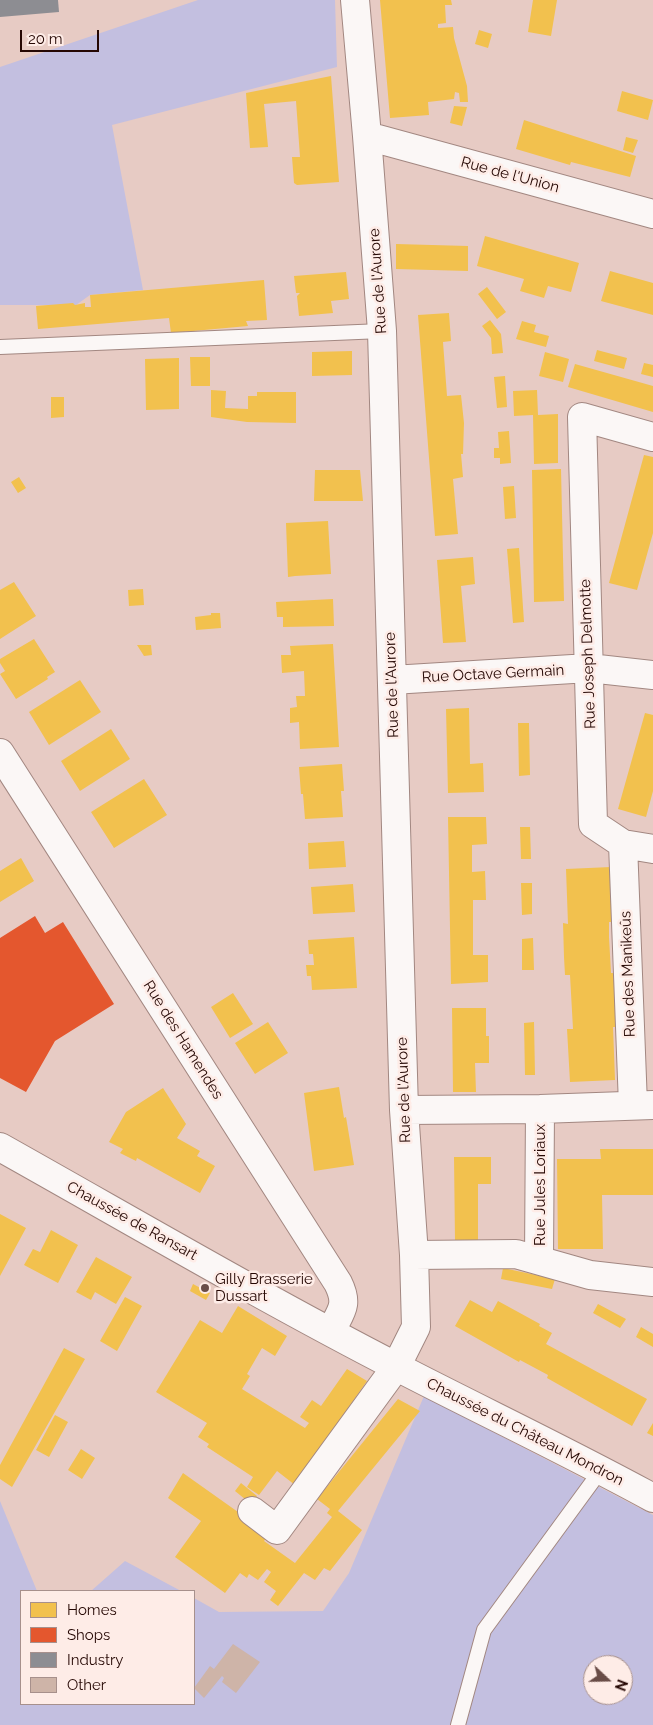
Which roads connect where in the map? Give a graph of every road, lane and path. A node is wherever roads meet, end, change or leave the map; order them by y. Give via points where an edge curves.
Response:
1 (354, 0) edge
2 (367, 136) junction
3 (653, 214) edge
4 (382, 331) junction
5 (0, 348) edge
6 (653, 437) edge
7 (589, 668) junction
8 (653, 675) edge
9 (392, 680) junction
10 (0, 753) edge
11 (623, 844) junction
12 (653, 849) edge
13 (643, 1105) edge
14 (404, 1110) junction
15 (540, 1110) junction
16 (0, 1147) edge
17 (414, 1255) junction
18 (539, 1260) junction
19 (653, 1282) edge
20 (331, 1331) junction
21 (396, 1367) junction
22 (601, 1470) junction
23 (653, 1498) edge
24 (252, 1510) dead end
25 (458, 1725) edge

1 - 2 street, Rue de l'Aurore
2 - 3 street, Rue de l'Union
2 - 4 street, Rue de l'Aurore
4 - 5 lane
4 - 9 street, Rue de l'Aurore
6 - 7 street, Rue Joseph Delmotte via 582,418
7 - 8 street, Rue Octave Germain
7 - 9 street, Rue Octave Germain
7 - 11 street, Rue Joseph Delmotte via 594,824
9 - 14 street, Rue de l'Aurore
10 - 20 street, Rue des Hamendes via 338,1284 344,1296 342,1309
11 - 12 street, Rue Joseph Delmotte
11 - 13 street, Rue des Manikeûs
13 - 15 street, Rue Jules Loriaux
14 - 15 street, Rue Jules Loriaux
14 - 17 street, Rue de l'Aurore
15 - 18 street, Rue Jules Loriaux
16 - 20 street, Chaussée de Ransart
17 - 18 street via 516,1254
17 - 21 street, Rue de l'Aurore via 416,1327
18 - 19 street via 590,1275
20 - 21 street, Chaussée de Ransart
21 - 22 street, Chaussée du Château Mondron
21 - 24 street, Rue de l'Aurore via 277,1530
22 - 23 street, Chaussée du Château Mondron
22 - 25 lane via 484,1630

